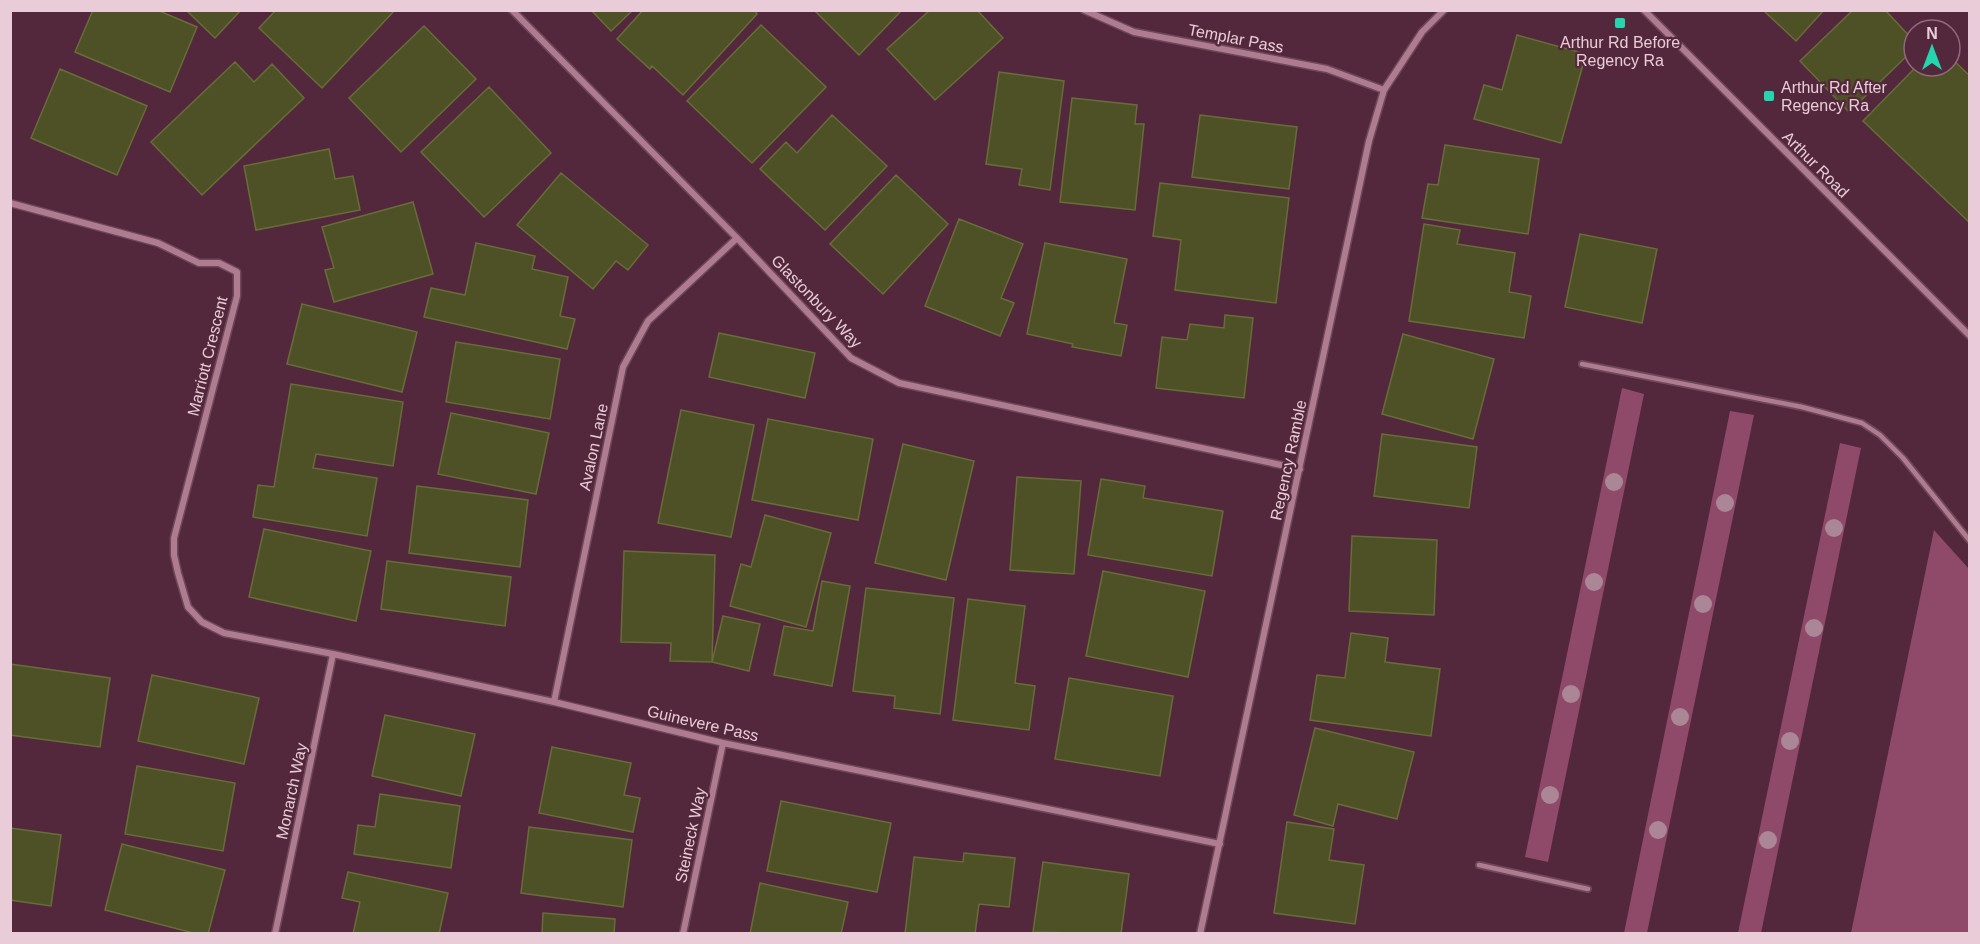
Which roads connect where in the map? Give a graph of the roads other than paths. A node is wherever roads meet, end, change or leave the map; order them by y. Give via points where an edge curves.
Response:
1 (512, 10) edge
2 (1084, 10) edge
3 (1444, 10) edge
4 (1644, 10) edge
5 (1384, 90) junction
6 (10, 203) edge
7 (737, 238) junction
8 (1970, 336) edge
9 (1582, 364) dead end
10 (1300, 469) junction
11 (1970, 541) edge
12 (188, 608) joint
13 (333, 654) junction
14 (554, 702) junction
15 (723, 743) junction
16 (1220, 844) junction
17 (1479, 865) dead end
18 (1588, 889) dead end
19 (275, 933) edge
20 (683, 933) edge
21 (1200, 933) edge

1 - 7 street, Glastonbury Way
2 - 5 street, Templar Pass via 1134,32 1327,69
3 - 5 street, Regency Ramble via 1422,32
4 - 8 street, Arthur Road
5 - 10 street, Regency Ramble via 1369,141
6 - 12 street, Marriott Crescent via 158,243 200,263 219,263 237,272 237,296 174,538 174,555
7 - 10 street, Glastonbury Way via 851,358 899,383
7 - 14 street, Avalon Lane via 648,321 623,367
9 - 11 lane via 1862,423 1903,459
10 - 16 street, Regency Ramble
12 - 13 street, Guinevere Pass via 202,622 224,633
13 - 14 street, Guinevere Pass
13 - 19 street, Monarch Way
14 - 15 street, Guinevere Pass
15 - 16 street, Guinevere Pass
15 - 20 street, Steineck Way
16 - 21 street, Regency Ramble
17 - 18 lane

